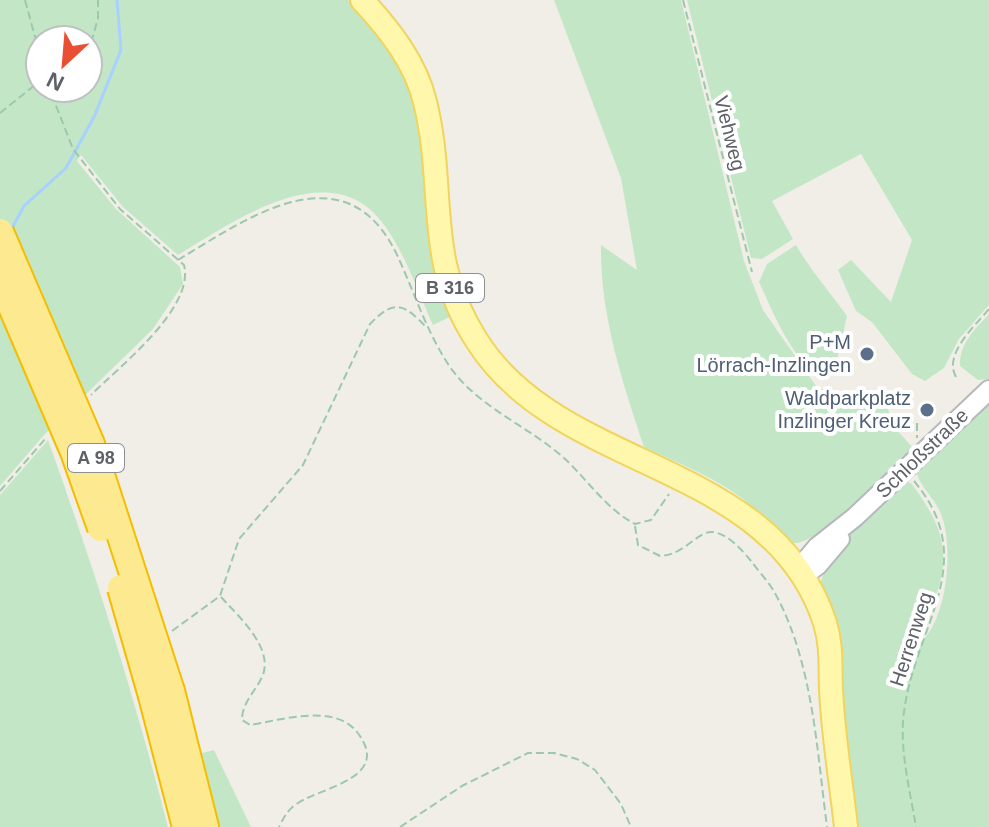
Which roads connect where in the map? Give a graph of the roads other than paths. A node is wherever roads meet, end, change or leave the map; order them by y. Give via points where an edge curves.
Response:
1 (362, 0) edge
2 (0, 232) edge
3 (0, 279) edge
4 (989, 390) edge
5 (855, 517) junction
6 (756, 528) junction
7 (778, 547) junction
8 (817, 547) junction
9 (802, 577) junction
10 (802, 601) junction
11 (831, 686) junction
12 (162, 693) junction
13 (186, 827) edge
14 (205, 827) edge
15 (846, 827) edge

1 - 6 main road, B 316 via 400,47 425,100 441,257 461,313 494,366 534,404 681,476
2 - 12 highway, A 98, bridge via 91,444
3 - 12 highway, A 98, bridge via 74,452
4 - 5 street, Schloßstraße
5 - 8 street, Schloßstraße
5 - 9 street, Schloßstraße via 818,565
6 - 7 main road, B 316
6 - 10 main road, B 316
7 - 8 street
7 - 9 main road, B 316
8 - 9 street, Schloßstraße via 806,560
9 - 10 main road
9 - 11 main road, B 316 via 828,632
10 - 11 main road, B 316
11 - 15 main road, B 316
12 - 13 highway, A 98
12 - 14 highway, A 98

